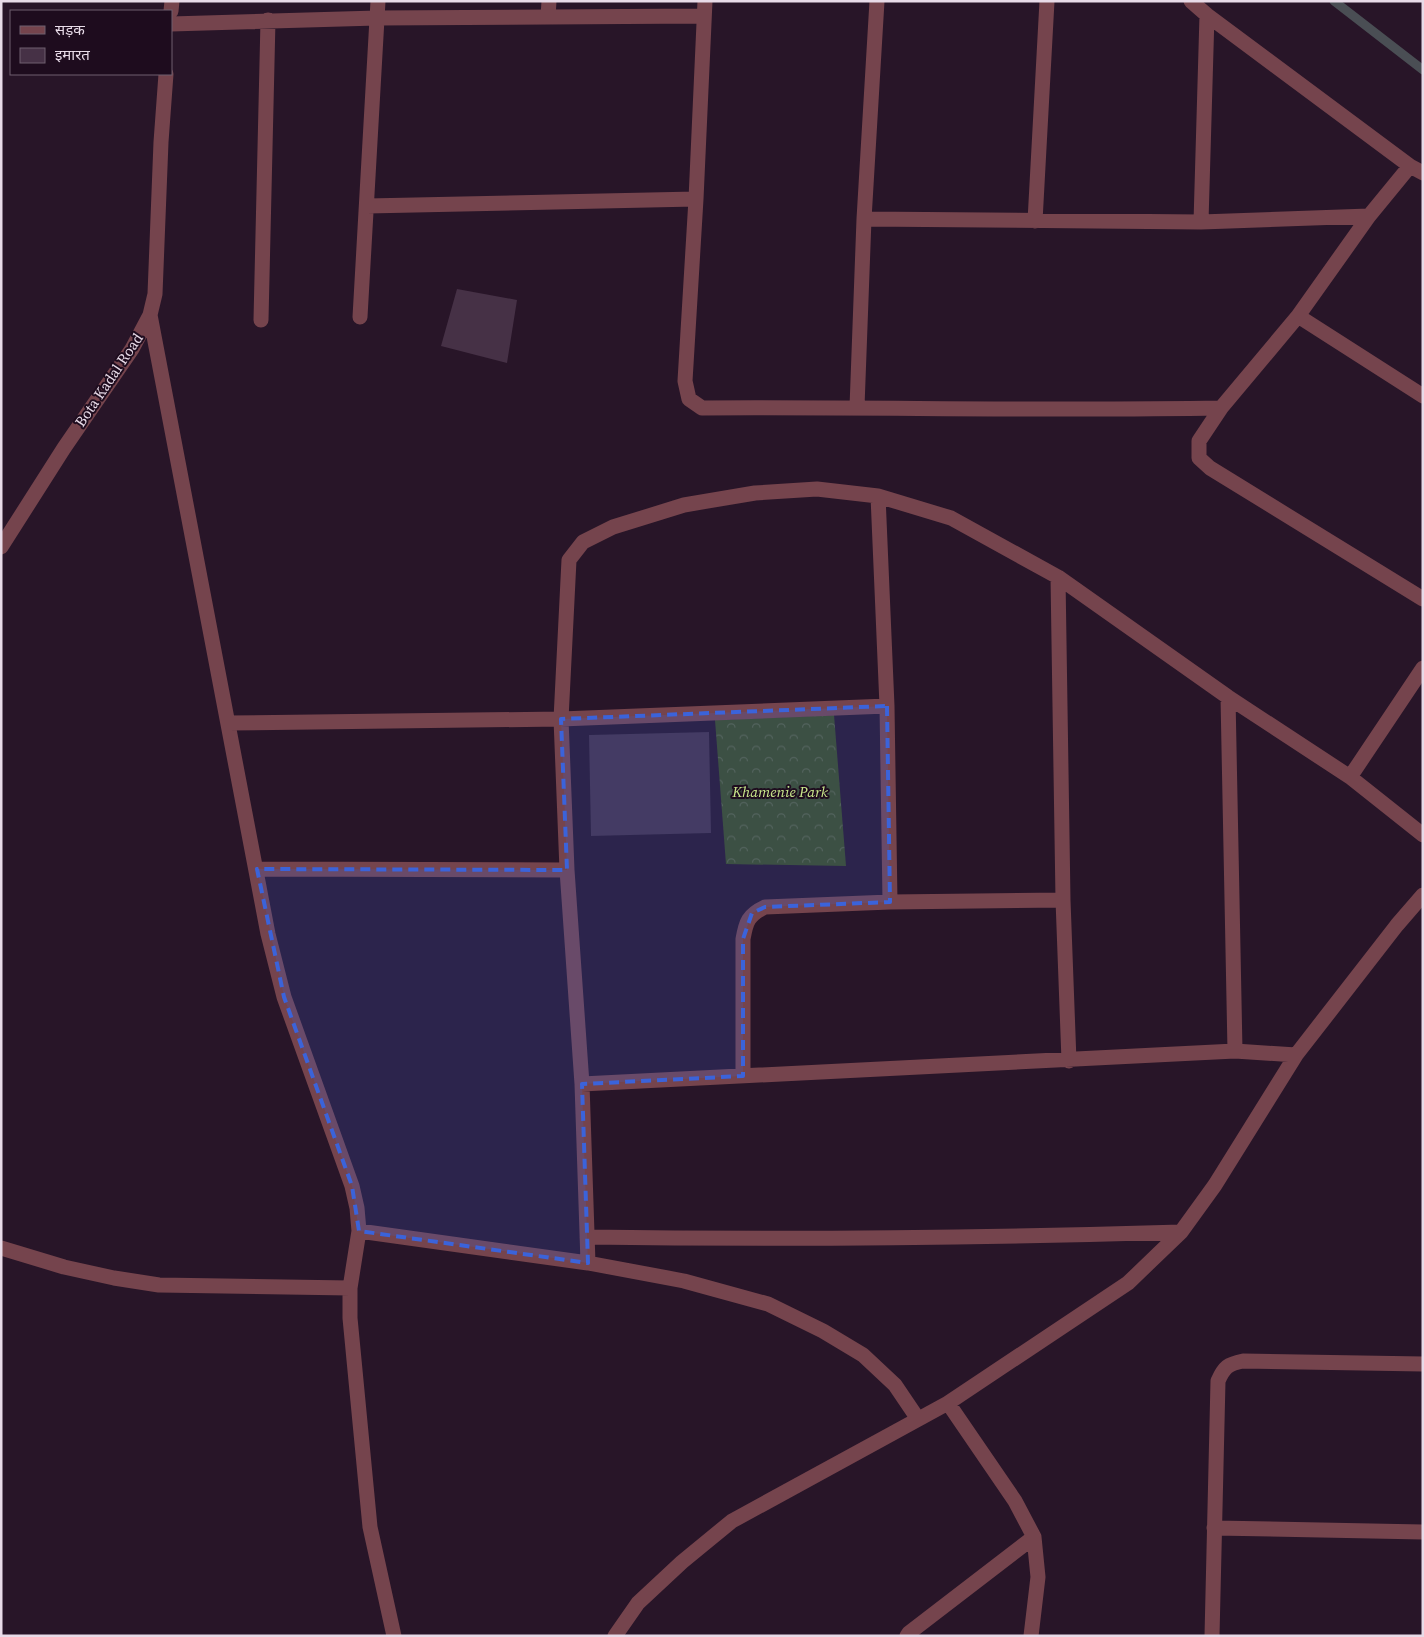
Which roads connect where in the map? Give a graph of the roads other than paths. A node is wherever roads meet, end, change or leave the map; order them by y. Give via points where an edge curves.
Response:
1 (378, 1) edge
2 (549, 1) edge
3 (877, 1) edge
4 (1046, 1) edge
5 (1191, 1) edge
6 (704, 9) edge
7 (1206, 15) junction
8 (548, 17) junction
9 (377, 18) junction
10 (268, 20) junction
11 (172, 24) edge
12 (166, 75) edge
13 (1416, 170) edge
14 (696, 199) junction
15 (367, 206) junction
16 (1369, 216) junction
17 (864, 219) junction
18 (1035, 221) junction
19 (1201, 222) junction
20 (150, 315) junction
21 (1298, 316) junction
22 (360, 317) dead end
23 (261, 320) dead end
24 (1423, 396) edge
25 (857, 407) junction
26 (1221, 408) junction
27 (878, 496) junction
28 (1, 547) edge
29 (1058, 577) junction
30 (1423, 599) edge
31 (1423, 668) edge
32 (1228, 697) junction
33 (886, 706) junction
34 (560, 719) junction
35 (228, 723) junction
36 (1350, 777) junction
37 (1423, 836) edge
38 (257, 869) junction
39 (567, 870) junction
40 (1423, 895) edge
41 (1063, 900) junction
42 (890, 902) junction
43 (1235, 1051) junction
44 (1296, 1055) junction
45 (1070, 1061) junction
46 (742, 1076) junction
47 (582, 1084) junction
48 (359, 1231) junction
49 (1181, 1232) junction
50 (587, 1237) junction
51 (1, 1248) edge
52 (588, 1263) junction
53 (350, 1288) junction
54 (1423, 1364) edge
55 (948, 1403) junction
56 (918, 1419) junction
57 (1214, 1528) junction
58 (1423, 1532) edge
59 (1034, 1537) junction
60 (394, 1636) edge
61 (615, 1636) edge
62 (907, 1636) edge
63 (1031, 1636) edge
64 (1212, 1636) edge

1 - 9 street
2 - 8 street
3 - 17 street
4 - 18 street
5 - 7 street
6 - 8 street
6 - 14 street
7 - 13 street
7 - 19 street
8 - 9 street
9 - 10 street
9 - 15 street
10 - 11 street
10 - 23 street
12 - 20 street, Bota Kadal Road via 155,294
13 - 16 street
14 - 15 street
14 - 25 street via 685,381 689,399 702,408
15 - 22 street
16 - 19 street
16 - 21 street
17 - 18 street
17 - 25 street
18 - 19 street
20 - 28 street, Bota Kadal Road via 132,349
20 - 35 street
21 - 24 street
21 - 26 street
25 - 26 street
26 - 30 street via 1199,441 1199,458 1210,468
27 - 29 street via 950,518
27 - 33 street
27 - 34 street via 817,489 755,493 684,505 613,527 583,542 569,560
29 - 32 street
29 - 41 street
31 - 36 street
32 - 36 street
32 - 43 street
33 - 34 street
33 - 42 street
34 - 35 street
34 - 39 street
35 - 38 street
36 - 37 street
38 - 39 street
38 - 48 street via 268,934 284,997 352,1186
39 - 47 street
40 - 44 street
41 - 42 street
41 - 45 street
42 - 46 street via 765,907 752,913 745,926 743,940
43 - 44 street
43 - 45 street
44 - 49 street via 1215,1185
45 - 46 street
46 - 47 street
47 - 50 street
48 - 52 street
48 - 53 street
49 - 50 street via 740,1239
49 - 55 street via 1128,1283
50 - 52 street
51 - 53 street via 89,1273 159,1285
52 - 56 street via 684,1280 768,1304 863,1355 895,1385
53 - 60 street via 350,1318 370,1527
54 - 57 street via 1243,1361 1230,1364 1218,1381
55 - 56 street
55 - 59 street via 1014,1501
56 - 61 street via 732,1521 638,1603
57 - 58 street
57 - 64 street
59 - 62 street
59 - 63 street via 1038,1577

